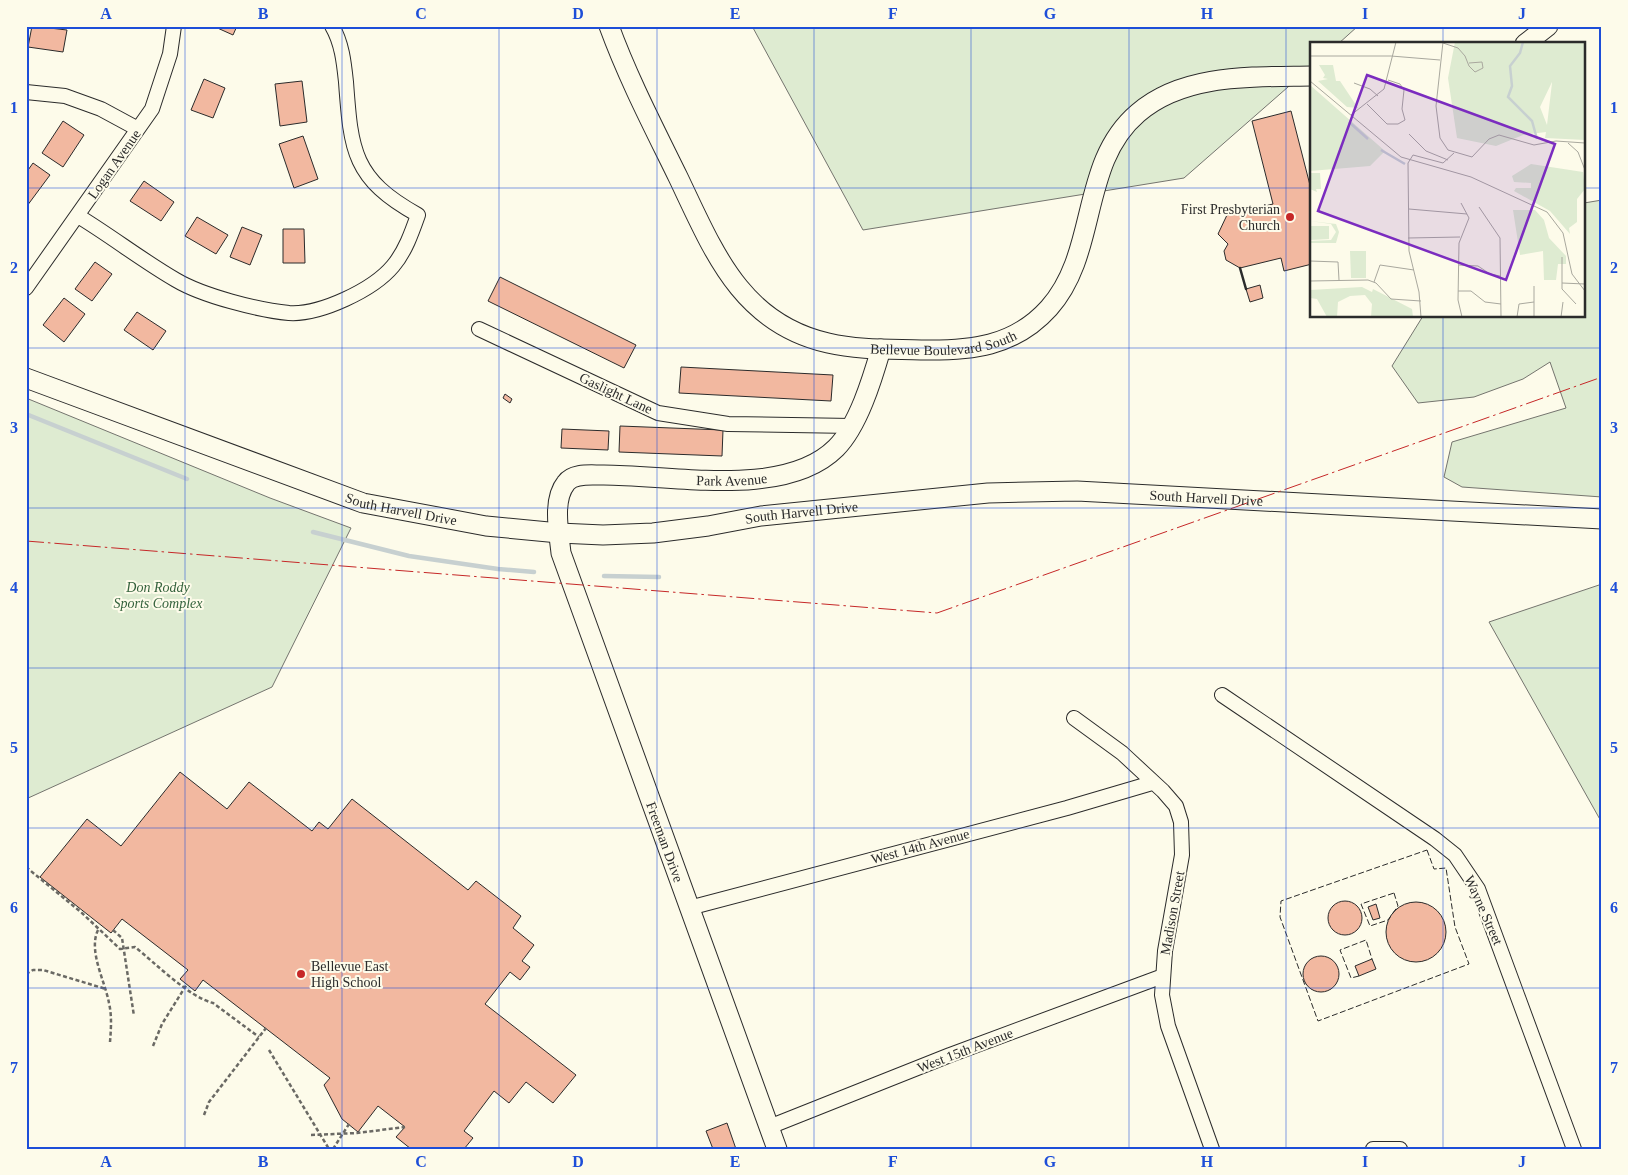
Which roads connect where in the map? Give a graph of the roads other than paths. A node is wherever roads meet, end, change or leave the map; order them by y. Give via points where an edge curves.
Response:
1 (174, 26) edge
2 (332, 26) edge
3 (609, 26) edge
4 (1548, 26) edge
5 (1528, 42) edge
6 (1310, 76) edge
7 (26, 92) edge
8 (138, 129) junction
9 (78, 216) junction
10 (26, 288) edge
11 (479, 329) dead end
12 (881, 349) junction
13 (26, 378) edge
14 (852, 426) junction
15 (1602, 518) edge
16 (559, 533) junction
17 (1222, 695) dead end
18 (1074, 718) dead end
19 (1152, 783) junction
20 (689, 908) junction
21 (1163, 976) junction
22 (769, 1127) junction
23 (777, 1149) edge
24 (1212, 1149) edge
25 (1373, 1149) edge
26 (1400, 1149) edge
27 (1574, 1149) edge

1 - 8 street, Logan Avenue via 170,54 152,110
2 - 9 street via 344,58 350,134 358,160 373,183 394,202 418,215 394,266 372,286 325,307 290,313 232,302 178,281
3 - 12 street, Bellevue Boulevard South via 710,246 738,290 761,312 794,332 828,343
4 - 5 street
6 - 12 street, Bellevue Boulevard South via 1208,82 1180,90 1144,108 1122,128 1104,159 1076,263 1066,285 1038,320 1006,340 981,347
7 - 8 street via 65,96 101,109
8 - 9 street, Logan Avenue
9 - 10 street, Logan Avenue
11 - 14 street, Gaslight Lane via 658,413 728,424
12 - 14 street, Park Avenue
13 - 16 street, South Harvell Drive via 363,503 486,526
14 - 16 street, Park Avenue via 837,448 824,458 807,467 780,474 728,481 605,475 570,478 559,502
15 - 16 street, South Harvell Drive via 1077,491 988,493 771,514 653,533
16 - 20 street, Freeman Drive via 561,553
17 - 27 street, Wayne Street via 1455,855 1488,912
18 - 19 street, Madison Street via 1122,754
19 - 20 street, West 14th Avenue
19 - 21 street, Madison Street via 1176,806 1181,822 1182,855
20 - 22 street, Freeman Drive
21 - 22 street, West 15th Avenue
21 - 24 street, Madison Street via 1162,995 1168,1026
22 - 23 street, Freeman Drive
25 - 26 street

